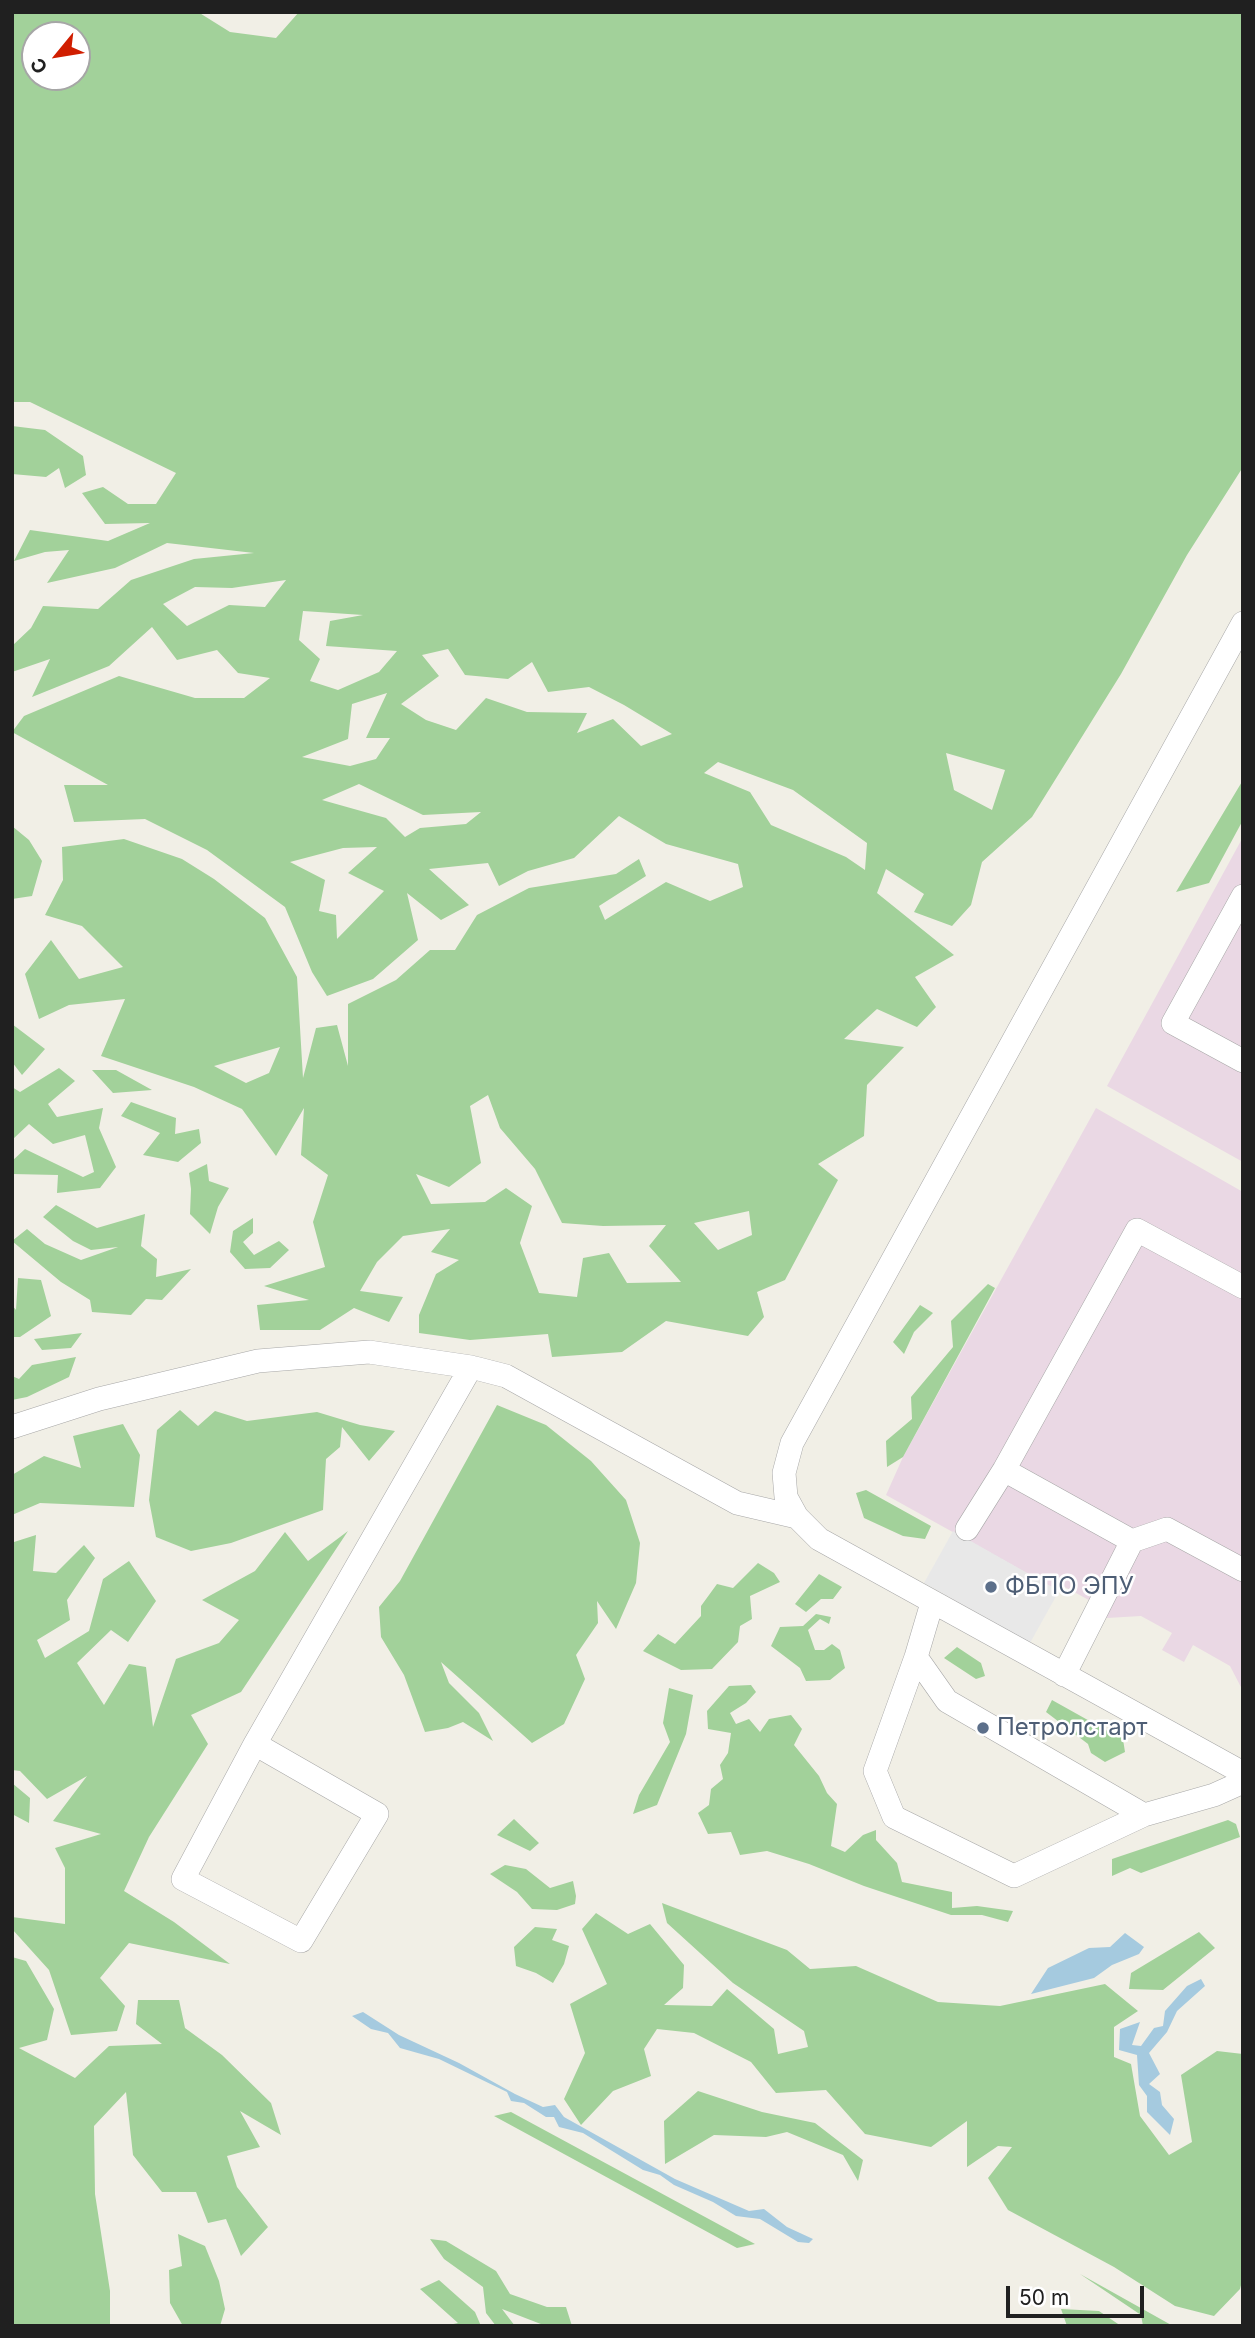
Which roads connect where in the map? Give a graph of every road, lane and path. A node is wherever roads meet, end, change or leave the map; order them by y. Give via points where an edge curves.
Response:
1 (1243, 623) edge
2 (1243, 897) edge
3 (1243, 1061) edge
4 (1243, 1287) edge
5 (471, 1367) junction
6 (12, 1427) edge
7 (1004, 1470) junction
8 (797, 1517) junction
9 (967, 1529) dead end
10 (1132, 1541) junction
11 (1243, 1570) edge
12 (932, 1603) junction
13 (916, 1657) junction
14 (1064, 1675) junction
15 (255, 1744) junction
16 (1243, 1773) edge
17 (1243, 1782) edge
18 (1144, 1815) junction

1 - 8 street via 792,1443 785,1473 786,1496
2 - 3 street via 1173,1023
4 - 7 street via 1137,1230
5 - 6 street via 369,1352 258,1361 99,1399
5 - 8 street via 506,1376 737,1503
5 - 15 street
7 - 9 street
7 - 10 street
8 - 12 street via 819,1539
10 - 11 street via 1167,1529
10 - 14 street
12 - 13 street
12 - 14 street
13 - 18 street via 947,1701
13 - 18 street via 875,1771 894,1817 1014,1877
14 - 16 street
15 - 15 street via 183,1878 301,1941 377,1814
17 - 18 street

